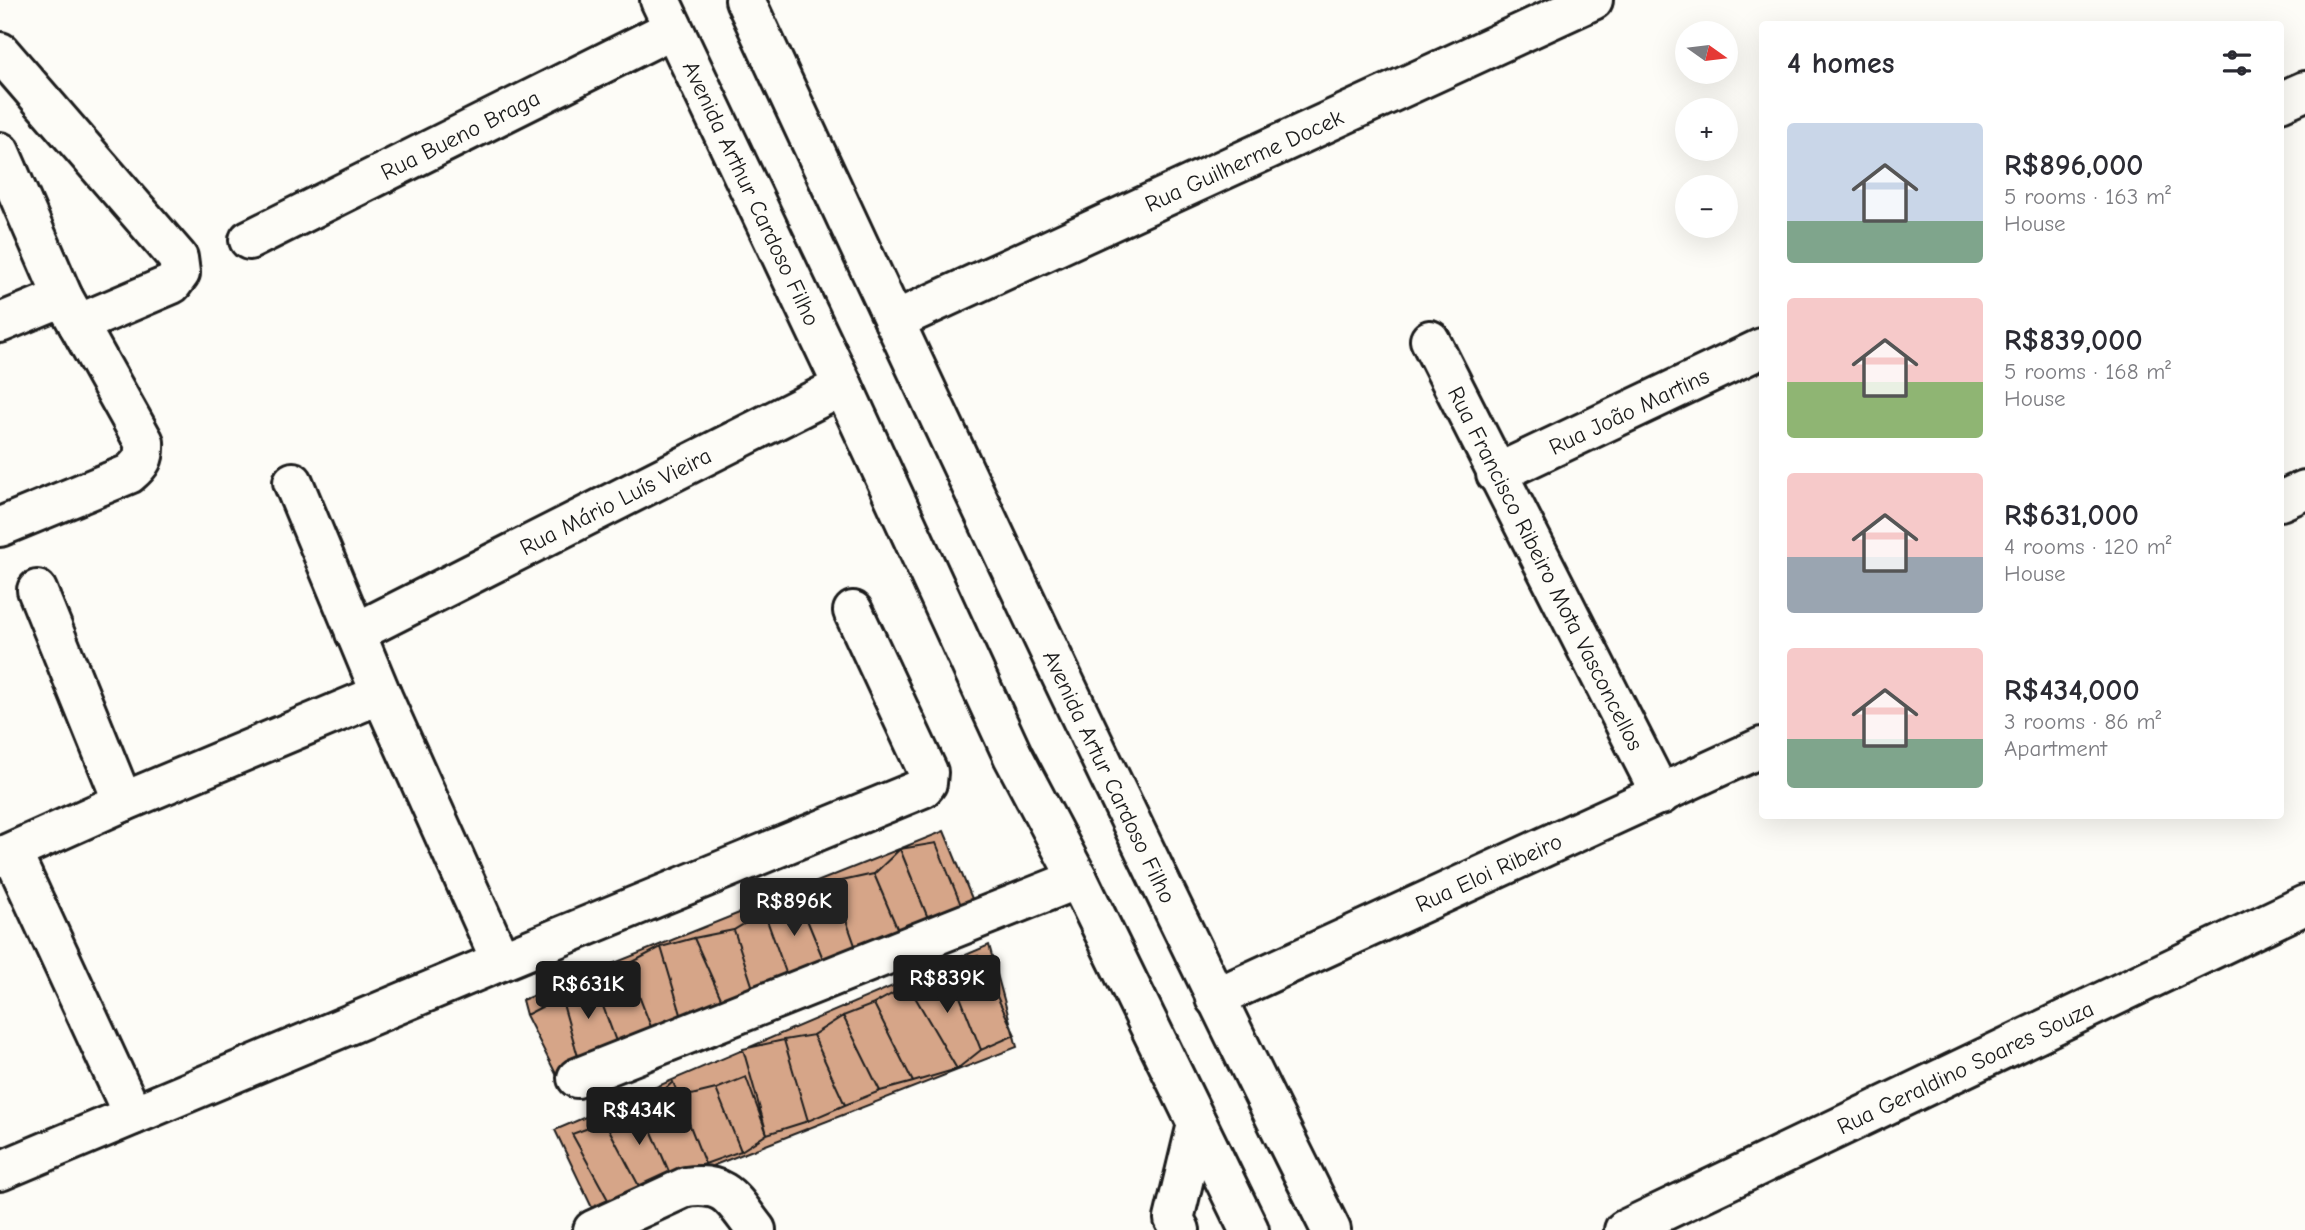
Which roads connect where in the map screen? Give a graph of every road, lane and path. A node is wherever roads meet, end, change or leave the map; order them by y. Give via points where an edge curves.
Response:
1 (745, 0) edge
2 (1593, 0) edge
3 (666, 14) edge
4 (0, 52) edge
5 (2305, 91) edge
6 (2284, 101) edge
7 (0, 152) edge
8 (249, 240) dead end
9 (71, 310) junction
10 (894, 321) junction
11 (0, 323) edge
12 (1430, 340) dead end
13 (1759, 349) edge
14 (843, 386) junction
15 (1496, 474) junction
16 (293, 482) dead end
17 (2305, 490) edge
18 (2284, 500) edge
19 (0, 527) edge
20 (37, 590) dead end
21 (853, 611) dead end
22 (372, 625) junction
23 (381, 694) junction
24 (1759, 748) edge
25 (1661, 795) junction
26 (123, 802) junction
27 (6, 855) edge
28 (1078, 879) junction
29 (2305, 905) edge
30 (501, 961) junction
31 (1215, 998) junction
32 (577, 1078) dead end
33 (132, 1115) junction
34 (1197, 1124) junction
35 (0, 1171) edge
36 (1177, 1224) edge
37 (593, 1230) edge
38 (756, 1230) edge
39 (1249, 1230) edge
40 (1331, 1230) edge
41 (1624, 1230) edge

1 - 10 street
2 - 10 street, Rua Guilherme Docek
3 - 8 street, Rua Bueno Braga
3 - 14 street, Avenida Arthur Cardoso Filho
4 - 9 street via 178,258 180,273 172,284
5 - 6 street
7 - 9 street
9 - 11 street
9 - 19 street via 144,442 145,456 129,474
10 - 31 street, Avenida Artur Cardoso Filho
12 - 15 street, Rua Francisco Ribeiro Mota Vasconcellos
13 - 15 street, Rua João Martins
14 - 22 street, Rua Mário Luís Vieira
14 - 28 street via 1013,756
15 - 25 street, Rua Francisco Ribeiro Mota Vasconcellos
16 - 22 street
17 - 18 street
20 - 26 street
21 - 30 street via 928,772 923,788
22 - 23 street
23 - 26 street
23 - 30 street
24 - 25 street, Rua Eloi Ribeiro
25 - 31 street, Rua Eloi Ribeiro
26 - 27 street
27 - 33 street
28 - 32 street
28 - 34 street
29 - 41 street, Rua Geraldino Soares Souza
30 - 33 street
31 - 40 street, Avenida Artur Cardoso Filho
33 - 35 street
34 - 36 street
34 - 39 street
37 - 38 street via 702,1184 718,1187 729,1196

